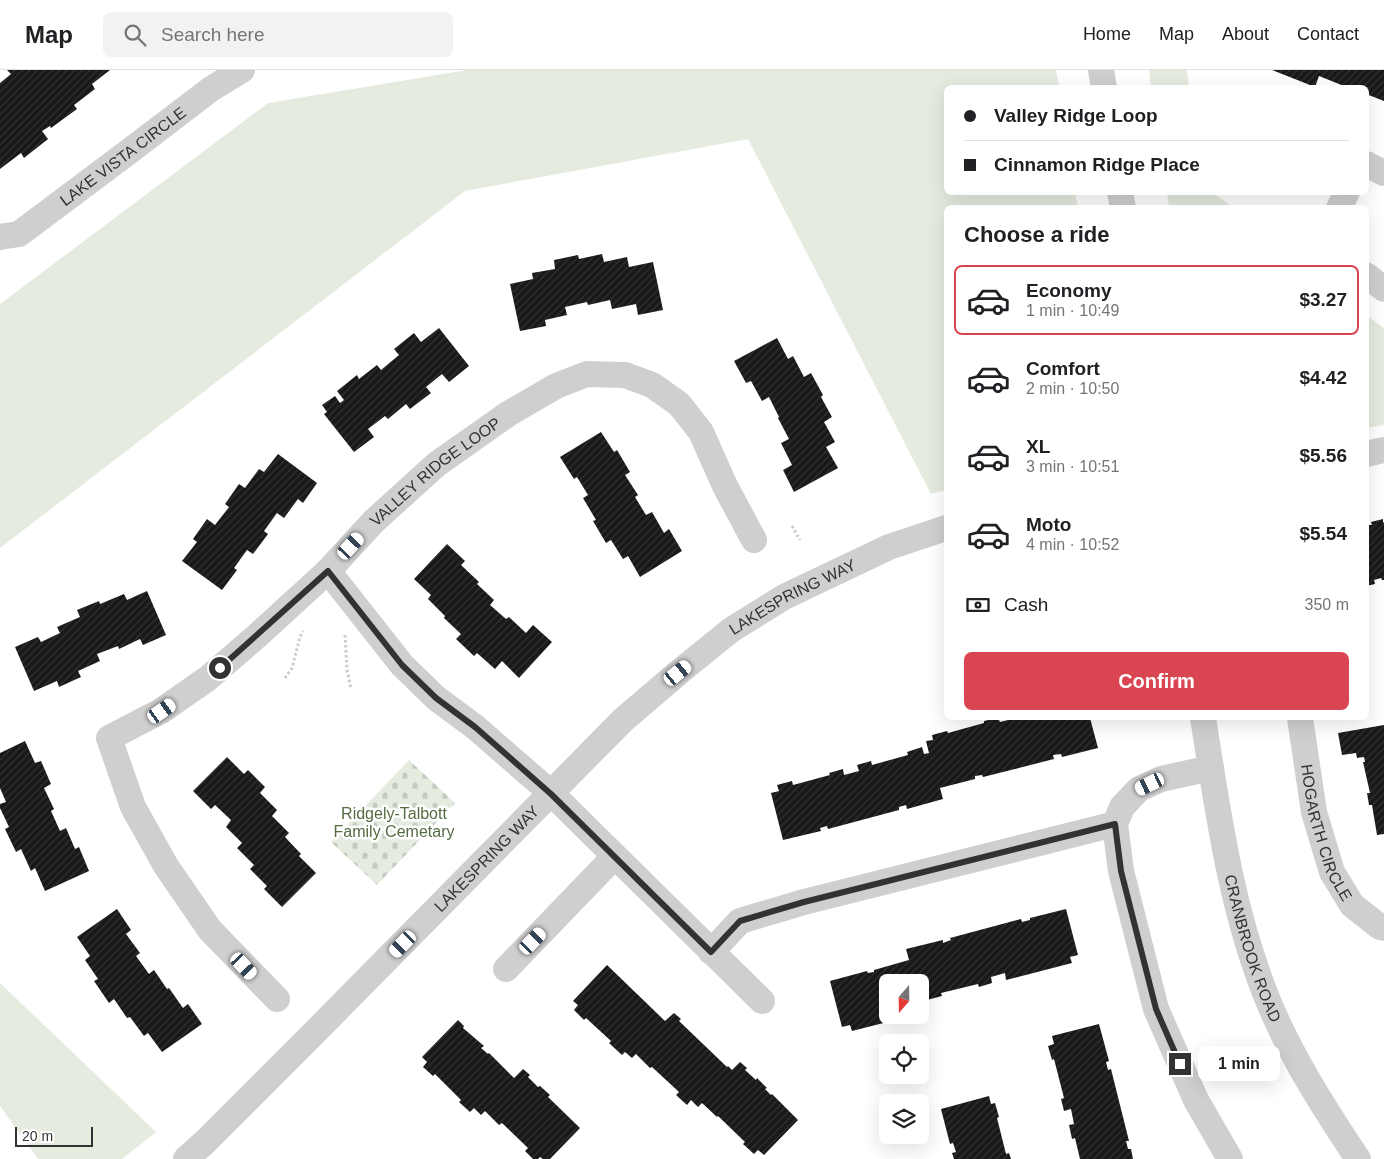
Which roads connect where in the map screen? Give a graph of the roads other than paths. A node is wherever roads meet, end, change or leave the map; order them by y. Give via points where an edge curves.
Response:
1 (242, 70) edge
2 (1101, 70) edge
3 (1104, 85) edge
4 (1369, 166) edge
5 (1384, 173) edge
6 (0, 237) edge
7 (1369, 277) edge
8 (1384, 289) edge
9 (1384, 450) edge
10 (1369, 453) edge
11 (944, 529) edge
12 (754, 540) dead end
13 (328, 571) junction
14 (1203, 720) edge
15 (1300, 720) edge
16 (1211, 768) junction
17 (551, 794) junction
18 (1115, 824) junction
19 (614, 857) junction
20 (1384, 928) edge
21 (711, 952) junction
22 (506, 969) dead end
23 (277, 999) dead end
24 (762, 1001) dead end
25 (186, 1159) edge
26 (1230, 1159) edge
27 (1358, 1159) edge

1 - 6 street, LAKE VISTA CIRCLE via 210,89 19,234
2 - 3 street
4 - 5 street
7 - 8 street
9 - 10 street
11 - 17 street, LAKESPRING WAY via 889,547 837,571 784,597 731,630 623,720
12 - 13 street, VALLEY RIDGE LOOP via 701,432 679,404 652,385 625,374 587,374 556,386 508,414 437,464 374,521
13 - 17 street via 402,665 436,698 475,727
13 - 23 street, VALLEY RIDGE LOOP via 207,679 162,711 109,738 133,807 166,866 210,930
14 - 16 street, CRANBROOK ROAD
15 - 20 street, HOGARTH CIRCLE via 1314,812 1332,872 1352,905
16 - 18 street via 1161,779 1139,789 1122,807
16 - 27 street, CRANBROOK ROAD via 1238,906 1267,998 1304,1073
17 - 19 street
17 - 25 street, LAKESPRING WAY
18 - 21 street via 740,921
18 - 26 street via 1121,871 1156,1009 1196,1100
19 - 21 street
19 - 22 street
21 - 24 street

